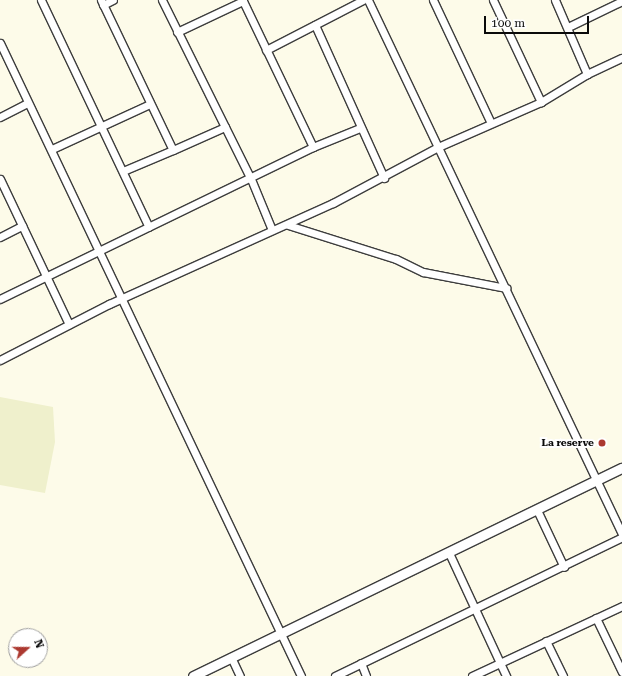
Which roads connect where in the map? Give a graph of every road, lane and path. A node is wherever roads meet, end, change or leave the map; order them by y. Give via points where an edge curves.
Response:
1 (41, 0) edge
2 (113, 0) edge
3 (162, 0) edge
4 (243, 0) edge
5 (363, 0) edge
6 (368, 0) edge
7 (432, 0) edge
8 (493, 0) edge
9 (555, 0) edge
10 (102, 2) edge
11 (617, 2) edge
12 (316, 25) junction
13 (568, 27) junction
14 (177, 32) junction
15 (0, 43) edge
16 (266, 50) junction
17 (622, 58) edge
18 (587, 74) junction
19 (541, 102) junction
20 (28, 103) junction
21 (150, 104) junction
22 (0, 117) edge
23 (491, 122) junction
24 (101, 127) junction
25 (225, 127) junction
26 (360, 128) junction
27 (313, 147) junction
28 (438, 147) junction
29 (52, 149) junction
30 (173, 150) junction
31 (123, 171) junction
32 (0, 178) edge
33 (384, 178) junction
34 (251, 179) junction
35 (288, 224) junction
36 (22, 226) junction
37 (149, 227) junction
38 (272, 230) junction
39 (0, 237) edge
40 (100, 253) junction
41 (46, 276) junction
42 (506, 288) junction
43 (122, 299) junction
44 (0, 300) edge
45 (69, 324) junction
46 (0, 360) edge
47 (622, 468) edge
48 (598, 480) junction
49 (537, 510) junction
50 (622, 534) edge
51 (622, 537) edge
52 (449, 553) junction
53 (564, 567) junction
54 (622, 606) edge
55 (475, 610) junction
56 (596, 618) junction
57 (281, 634) junction
58 (546, 641) junction
59 (231, 657) junction
60 (360, 663) junction
61 (499, 663) junction
62 (622, 672) edge
63 (193, 676) edge
64 (240, 676) edge
65 (301, 676) edge
66 (335, 676) edge
67 (366, 676) edge
68 (472, 676) edge
69 (506, 676) edge
70 (563, 676) edge

1 - 24 street
2 - 10 street
3 - 14 street
4 - 14 street
4 - 16 street
5 - 12 street
6 - 28 street
7 - 23 street
8 - 19 street
9 - 13 street
10 - 21 street
11 - 13 street
12 - 16 street
12 - 26 street
13 - 18 street
14 - 25 street
15 - 20 street
16 - 27 street
17 - 18 street
18 - 19 street
19 - 23 street
20 - 22 street
20 - 29 street
21 - 24 street
21 - 30 street
23 - 28 street
24 - 29 street
24 - 31 street
25 - 30 street
25 - 34 street
26 - 27 street
26 - 33 street
27 - 34 street
28 - 33 street
28 - 42 street
29 - 40 street
30 - 31 street
31 - 37 street
32 - 36 street
33 - 35 street
34 - 37 street
34 - 38 street
35 - 38 street
35 - 42 street via 396,259 423,272
36 - 39 street
36 - 41 street
37 - 40 street
38 - 43 street
40 - 41 street
40 - 43 street
41 - 44 street
41 - 45 street
42 - 48 street
43 - 45 street
43 - 57 street
45 - 46 street
47 - 48 street
48 - 49 street
48 - 50 street
49 - 52 street
49 - 53 street
51 - 53 street
52 - 55 street
52 - 57 street
53 - 55 street
54 - 56 street
55 - 60 street
55 - 61 street
56 - 58 street
56 - 62 street
57 - 59 street
57 - 65 street
58 - 61 street
58 - 70 street
59 - 63 street
59 - 64 street
60 - 66 street
60 - 67 street
61 - 68 street
61 - 69 street

